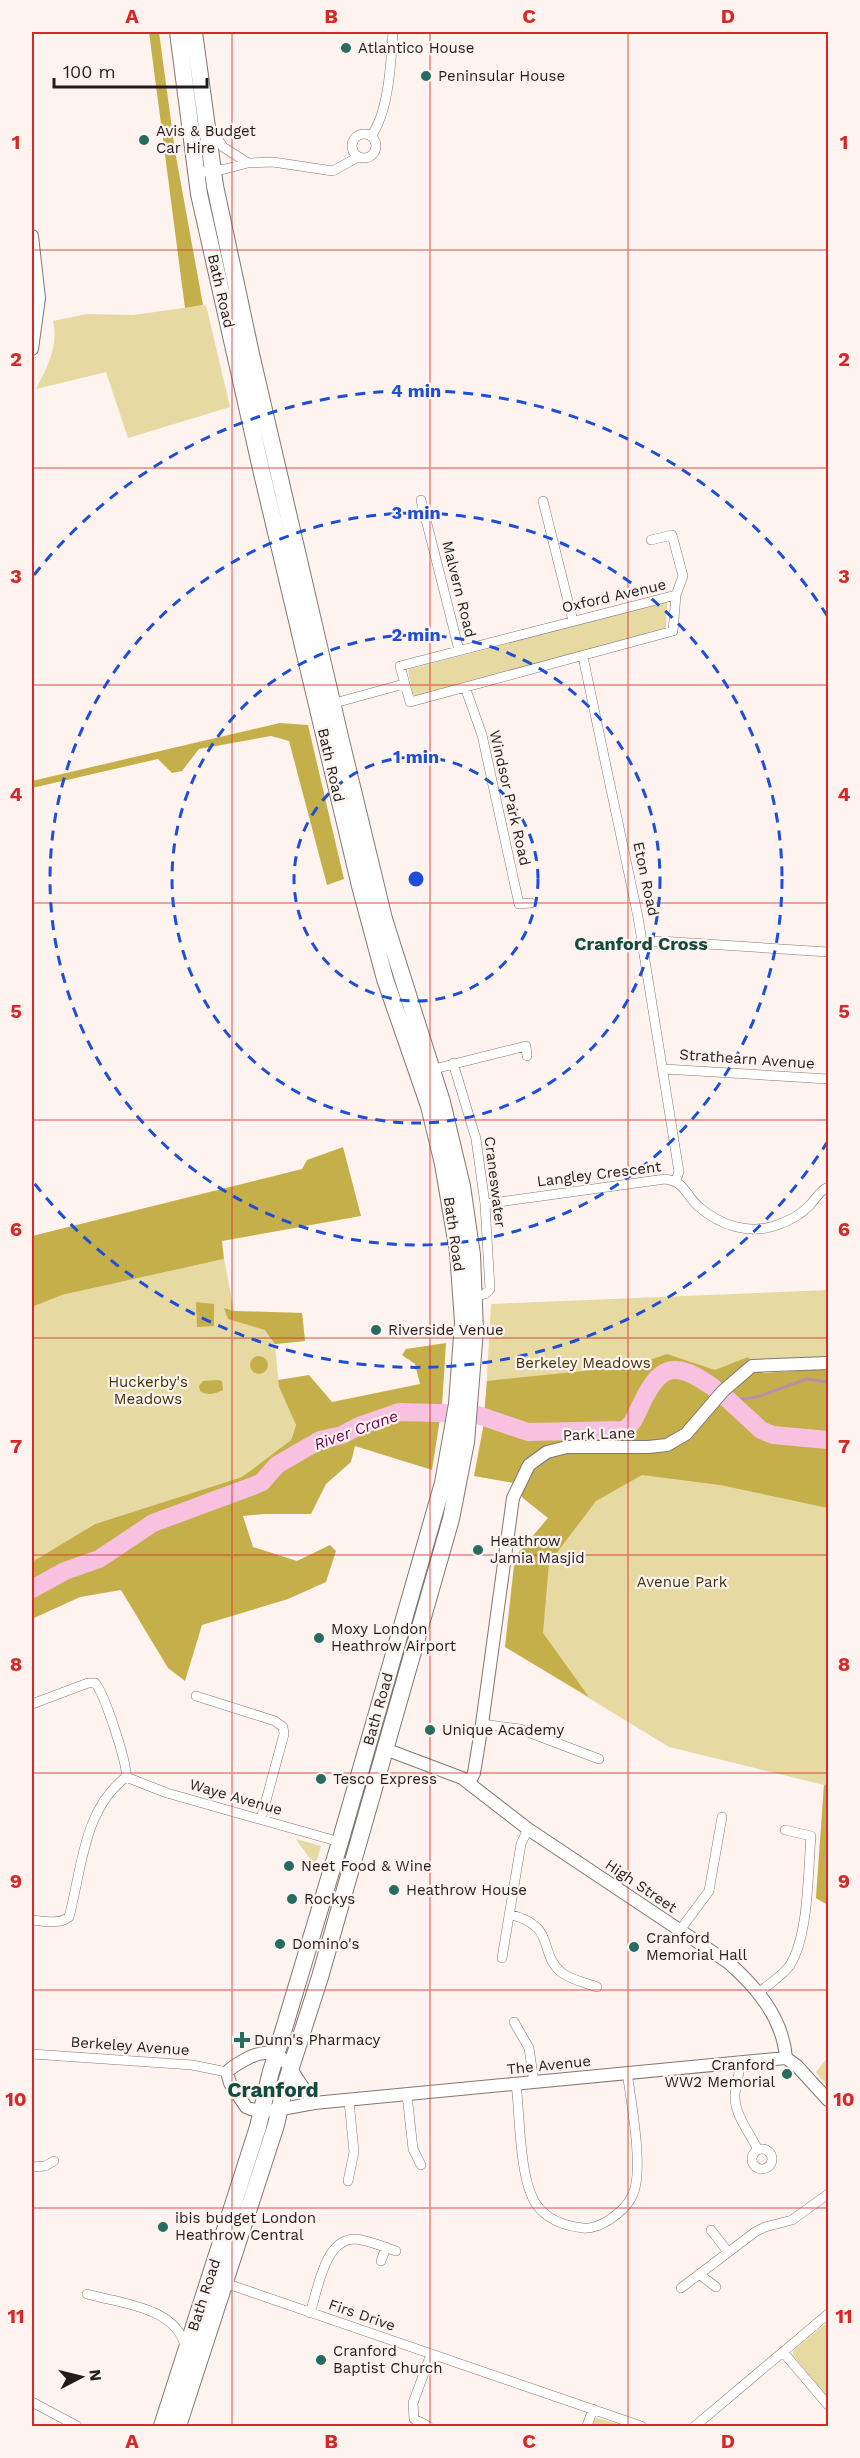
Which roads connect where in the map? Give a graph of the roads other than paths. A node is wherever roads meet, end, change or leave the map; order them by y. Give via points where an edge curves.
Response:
1 (178, 32) edge
2 (194, 32) edge
3 (393, 32) edge
4 (206, 120) junction
5 (371, 136) junction
6 (358, 157) junction
7 (248, 163) junction
8 (211, 171) junction
9 (32, 236) edge
10 (32, 349) edge
11 (421, 500) dead end
12 (543, 501) dead end
13 (651, 540) dead end
14 (676, 595) junction
15 (573, 621) junction
16 (459, 650) junction
17 (583, 657) junction
18 (404, 684) junction
19 (465, 687) junction
20 (325, 706) junction
21 (531, 903) dead end
22 (643, 943) junction
23 (828, 952) edge
24 (526, 1046) dead end
25 (453, 1063) junction
26 (664, 1069) junction
27 (425, 1072) junction
28 (828, 1079) edge
29 (828, 1177) edge
30 (676, 1180) junction
31 (827, 1187) edge
32 (485, 1204) junction
33 (474, 1297) junction
34 (828, 1363) edge
35 (464, 1404) junction
36 (459, 1442) junction
37 (196, 1696) dead end
38 (32, 1704) edge
39 (482, 1724) junction
40 (385, 1749) junction
41 (599, 1759) dead end
42 (126, 1777) junction
43 (469, 1784) junction
44 (722, 1817) dead end
45 (261, 1819) junction
46 (528, 1829) junction
47 (785, 1830) dead end
48 (340, 1842) junction
49 (355, 1858) junction
50 (509, 1914) junction
51 (32, 1920) edge
52 (680, 1930) junction
53 (502, 1958) dead end
54 (597, 1988) dead end
55 (759, 1993) junction
56 (514, 2022) dead end
57 (32, 2054) edge
58 (276, 2054) junction
59 (786, 2058) junction
60 (739, 2061) junction
61 (291, 2065) junction
62 (227, 2072) junction
63 (627, 2072) junction
64 (534, 2082) junction
65 (516, 2084) junction
66 (407, 2095) junction
67 (828, 2100) edge
68 (349, 2101) junction
69 (314, 2103) junction
70 (279, 2108) junction
71 (261, 2110) junction
72 (758, 2150) dead end
73 (54, 2161) dead end
74 (421, 2165) dead end
75 (32, 2167) edge
76 (348, 2181) dead end
77 (828, 2194) edge
78 (711, 2230) dead end
79 (386, 2247) junction
80 (396, 2251) dead end
81 (728, 2252) junction
82 (381, 2261) dead end
83 (699, 2274) junction
84 (225, 2283) junction
85 (716, 2287) dead end
86 (681, 2288) dead end
87 (87, 2294) dead end
88 (310, 2313) junction
89 (828, 2314) edge
90 (171, 2323) junction
91 (193, 2329) junction
92 (186, 2352) junction
93 (783, 2352) junction
94 (431, 2354) junction
95 (32, 2402) edge
96 (828, 2405) edge
97 (593, 2409) junction
98 (77, 2427) edge
99 (162, 2427) edge
100 (178, 2427) edge
101 (428, 2427) edge
102 (587, 2427) edge
103 (640, 2427) edge
104 (695, 2427) edge

1 - 8 highway, Bath Road
2 - 4 highway, Bath Road
3 - 5 street via 383,108
4 - 7 street via 223,147
4 - 8 highway, Bath Road
5 - 6 street via 375,142 373,153 366,158
5 - 6 street via 360,134 352,141
6 - 7 street via 333,171 273,162
7 - 8 street
8 - 20 highway, Bath Road via 199,195 237,364
9 - 10 street via 39,297
11 - 16 street, Malvern Road
12 - 15 street
13 - 14 street via 677,534 682,576
14 - 15 street, Oxford Avenue
14 - 17 street, Oxford Avenue via 673,631
15 - 16 street, Oxford Avenue
16 - 18 street, Oxford Avenue via 400,666
17 - 19 street, Oxford Avenue
17 - 22 street, Eton Road
18 - 19 street, Oxford Avenue via 410,702
18 - 20 street
19 - 21 street, Windsor Park Road via 482,735 519,904
20 - 27 highway, Bath Road via 360,886 385,979
22 - 23 street
22 - 26 street, Eton Road
24 - 25 street
25 - 27 street
25 - 32 street, Craneswater via 476,1139
26 - 28 street, Strathearn Avenue
26 - 30 street, Eton Road via 679,1172
27 - 33 highway, Bath Road via 458,1162
27 - 35 highway, Bath Road via 458,1252
29 - 31 street
30 - 31 street, Langley Crescent via 698,1206 721,1222 752,1230 797,1216
30 - 32 street, Langley Crescent
32 - 33 street, Craneswater via 490,1289
33 - 35 highway, Bath Road via 475,1330
34 - 39 street, Park Lane via 752,1366 723,1391 686,1434 667,1444 567,1447 547,1452 529,1465 513,1498
35 - 36 highway, Bath Road
36 - 40 highway, Bath Road via 451,1519
36 - 48 highway, Bath Road via 441,1491
37 - 45 street via 283,1727
38 - 42 street via 95,1683
39 - 41 street via 520,1729
39 - 43 street, Park Lane
40 - 43 street, High Street via 453,1774
40 - 49 highway, Bath Road
42 - 45 street, Waye Avenue via 166,1793
42 - 51 street via 116,1785 90,1825 69,1917 64,1921
43 - 46 street, High Street
44 - 52 street via 709,1891
45 - 48 street, Waye Avenue
46 - 50 street via 520,1844
46 - 52 street, High Street
47 - 55 street via 811,1836 805,1909 799,1945 790,1966
48 - 49 highway via 351,1849
48 - 58 highway, Bath Road
49 - 61 highway, Bath Road
50 - 53 street
50 - 54 street via 529,1921 541,1931 563,1973
52 - 55 street, High Street via 729,1963
55 - 59 street, High Street via 781,2032
56 - 64 street via 529,2048
57 - 62 street, Berkeley Avenue via 192,2065
58 - 61 street
58 - 62 street via 261,2053
58 - 71 highway, Bath Road
59 - 60 street, The Avenue
59 - 67 street
60 - 63 street, The Avenue
60 - 72 street via 737,2113
61 - 69 street
61 - 70 highway, Bath Road
62 - 71 street via 241,2102 249,2109
63 - 64 street, The Avenue
63 - 65 street via 638,2172 634,2193 622,2211 587,2229 550,2218 536,2204 526,2182
64 - 65 street, The Avenue
65 - 66 street, The Avenue
66 - 68 street, The Avenue
66 - 74 street via 413,2149
68 - 69 street, The Avenue
68 - 76 street via 354,2152
69 - 70 street, The Avenue
70 - 71 street
70 - 84 highway, Bath Road
71 - 91 highway, Bath Road
73 - 75 street
77 - 81 street via 792,2220 765,2227
78 - 81 street
79 - 80 street
79 - 82 street
79 - 88 street via 354,2239 335,2247 328,2257
81 - 83 street
83 - 85 street
83 - 86 street
84 - 88 street, Firs Drive
84 - 100 highway, Bath Road
87 - 90 street via 157,2314
88 - 94 street, Firs Drive
89 - 93 street
90 - 91 street
90 - 92 street via 182,2337
91 - 92 highway, Bath Road
92 - 99 highway, Bath Road
93 - 96 street
93 - 104 street
94 - 97 street, Firs Drive
94 - 101 street via 412,2408 414,2419
95 - 98 street
97 - 102 street
97 - 103 street, Firs Drive

